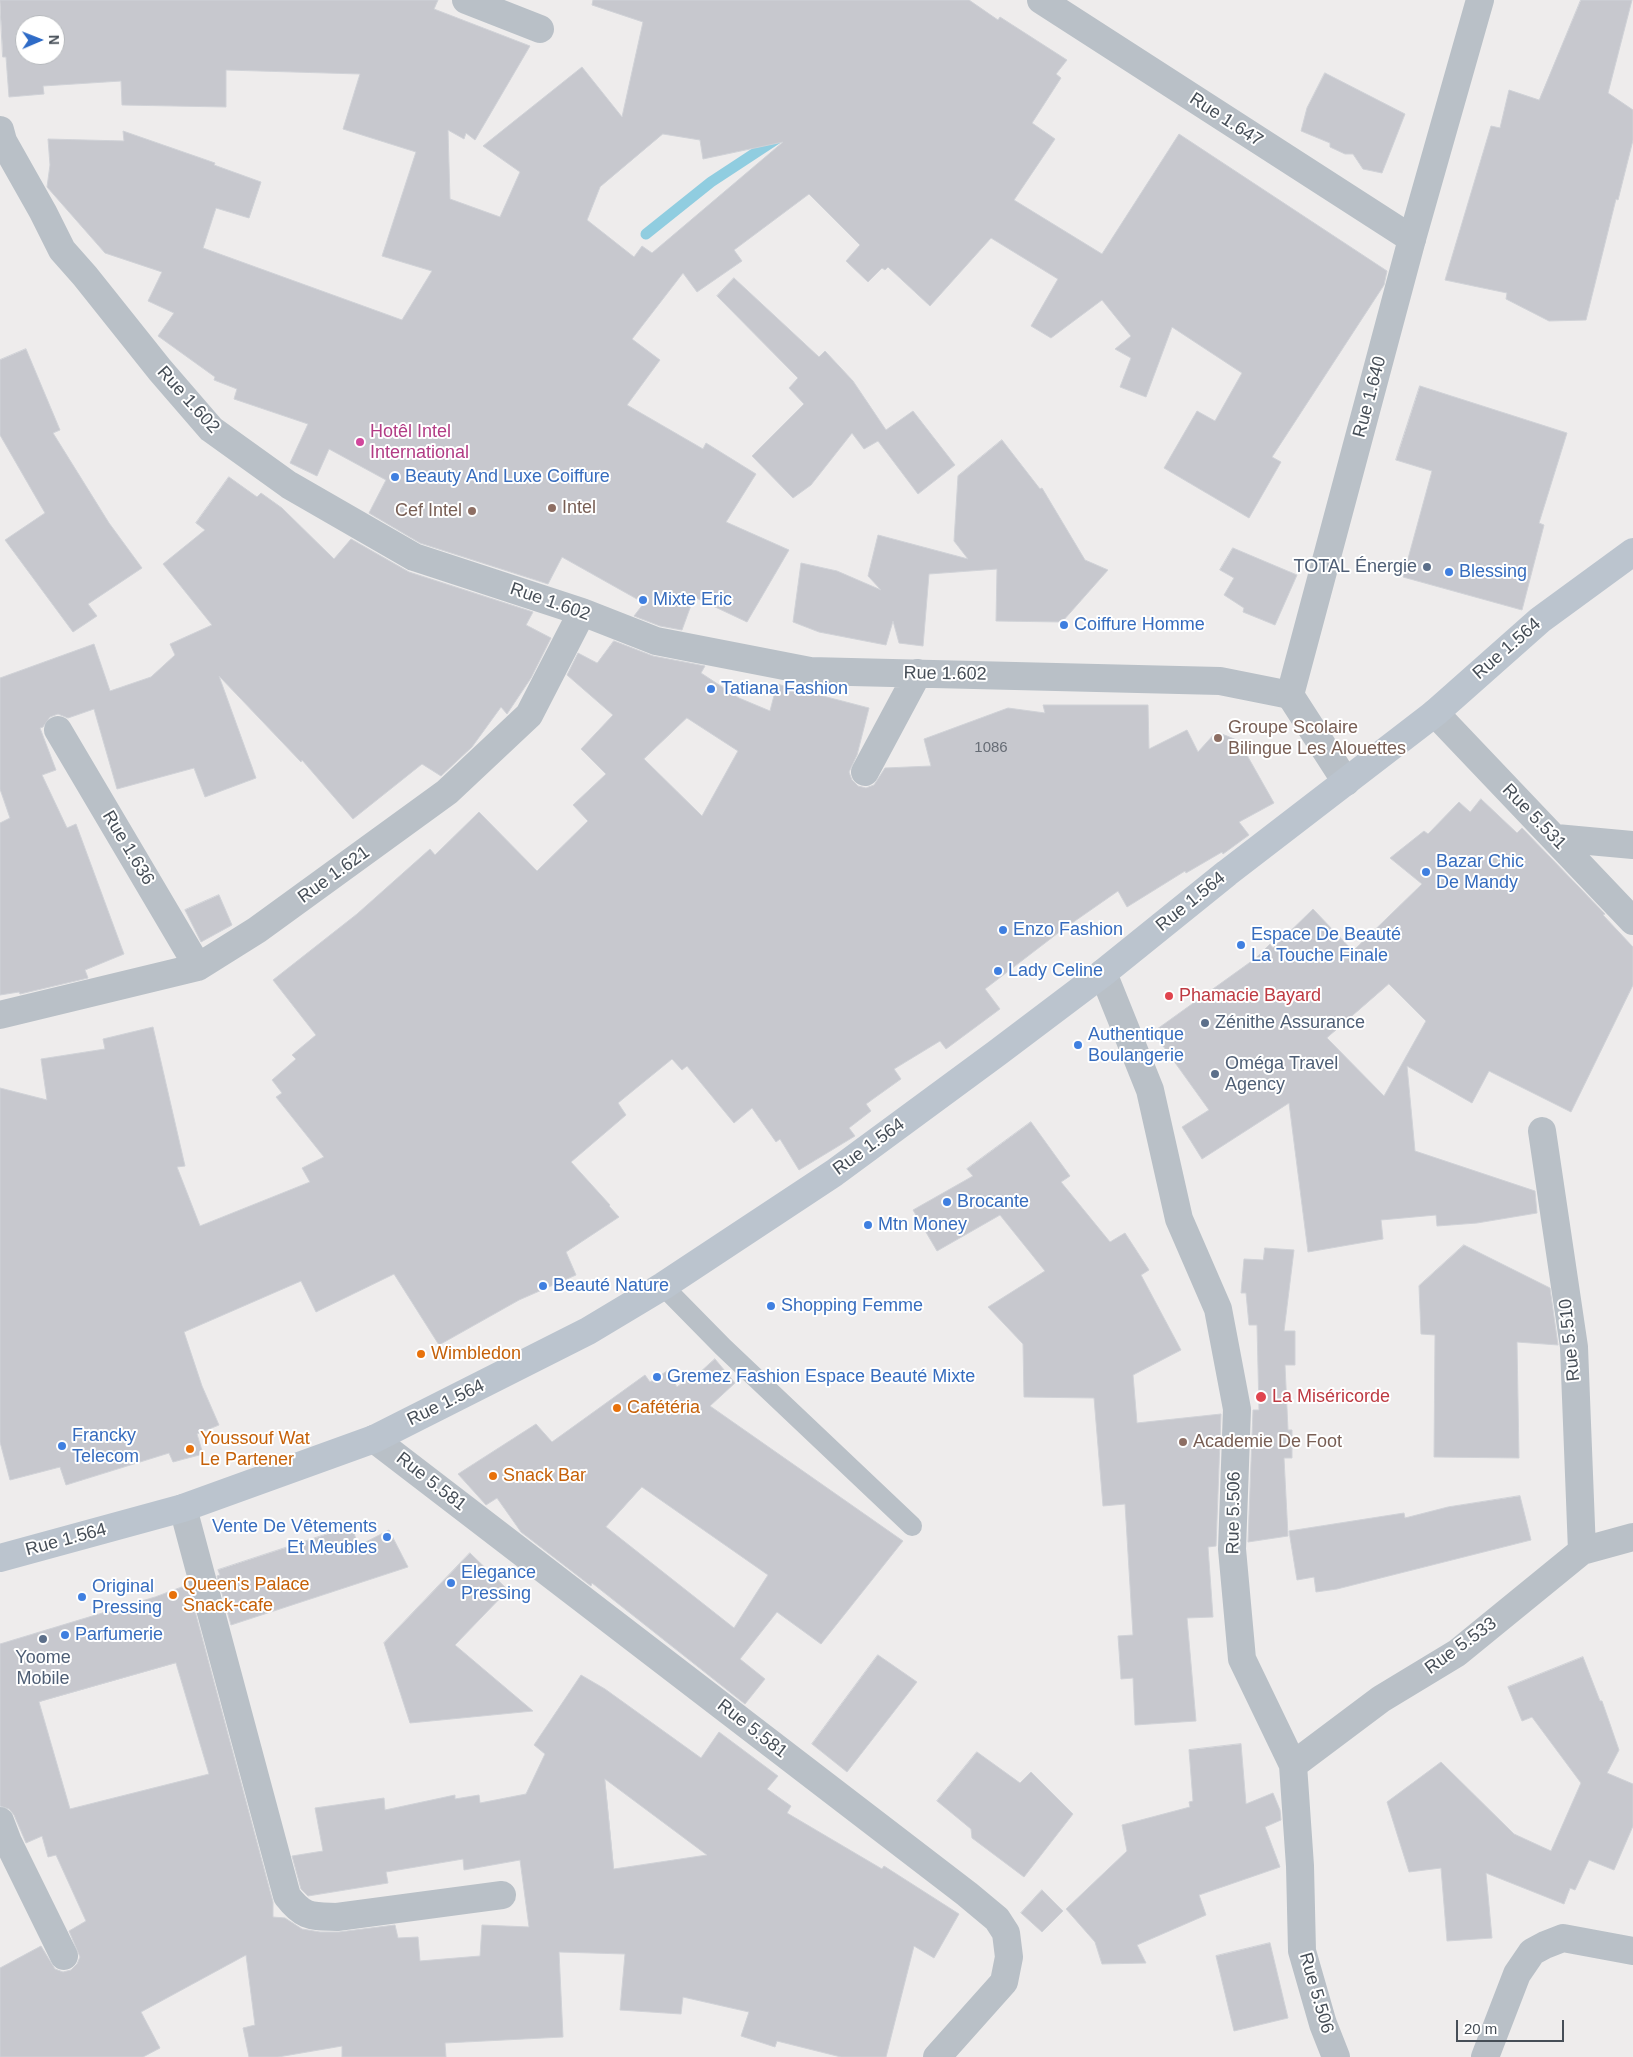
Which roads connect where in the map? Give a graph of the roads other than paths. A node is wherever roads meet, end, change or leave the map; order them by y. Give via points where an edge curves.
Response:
1 (466, 0) edge
2 (1041, 0) edge
3 (1480, 0) edge
4 (540, 29) dead end
5 (0, 130) edge
6 (1412, 239) junction
7 (1633, 552) edge
8 (582, 612) junction
9 (918, 674) junction
10 (1290, 695) junction
11 (1435, 713) junction
12 (58, 730) dead end
13 (865, 772) dead end
14 (1346, 782) junction
15 (1556, 838) junction
16 (1633, 845) edge
17 (1633, 921) edge
18 (198, 967) junction
19 (1103, 973) junction
20 (0, 1015) edge
21 (1542, 1131) dead end
22 (663, 1286) junction
23 (374, 1438) junction
24 (183, 1508) junction
25 (912, 1526) dead end
26 (1633, 1537) edge
27 (1582, 1550) junction
28 (0, 1558) edge
29 (1293, 1765) junction
30 (0, 1821) edge
31 (502, 1895) dead end
32 (1633, 1951) edge
33 (64, 1956) dead end
34 (937, 2057) edge
35 (1336, 2057) edge
36 (1485, 2057) edge

1 - 4 street
2 - 6 street, Rue 1.647
3 - 6 street, Rue 1.640
5 - 8 street, Rue 1.602 via 62,250 211,429 289,484 414,557
6 - 10 street, Rue 1.640
7 - 11 main road, Rue 1.564 via 1540,620
8 - 9 street, Rue 1.602 via 656,641 810,671
8 - 18 street, Rue 1.621 via 529,715 447,792 257,930
9 - 10 street, Rue 1.602 via 1220,681
9 - 13 street
10 - 14 street
11 - 14 main road, Rue 1.564
11 - 15 street, Rue 5.531
12 - 18 street, Rue 1.636
14 - 19 main road, Rue 1.564
15 - 16 street
15 - 17 street, Rue 5.531
18 - 20 street, Rue 1.621
19 - 22 main road, Rue 1.564 via 834,1173
19 - 29 street, Rue 5.506 via 1150,1090 1179,1219 1218,1309 1237,1409 1232,1549 1242,1658
21 - 27 street, Rue 5.510 via 1574,1347
22 - 23 main road, Rue 1.564 via 588,1331
22 - 25 lane
23 - 24 main road, Rue 1.564
23 - 34 street, Rue 5.581 via 997,1920 1006,1933 1009,1958 1004,1982
24 - 28 main road, Rue 1.564
24 - 31 street via 287,1896 298,1909 312,1916 337,1917
26 - 27 street, Rue 5.533
27 - 29 street, Rue 5.533 via 1456,1653 1381,1698
29 - 35 street, Rue 5.506 via 1302,1950
30 - 33 street
32 - 36 street via 1563,1938 1532,1952 1517,1974

